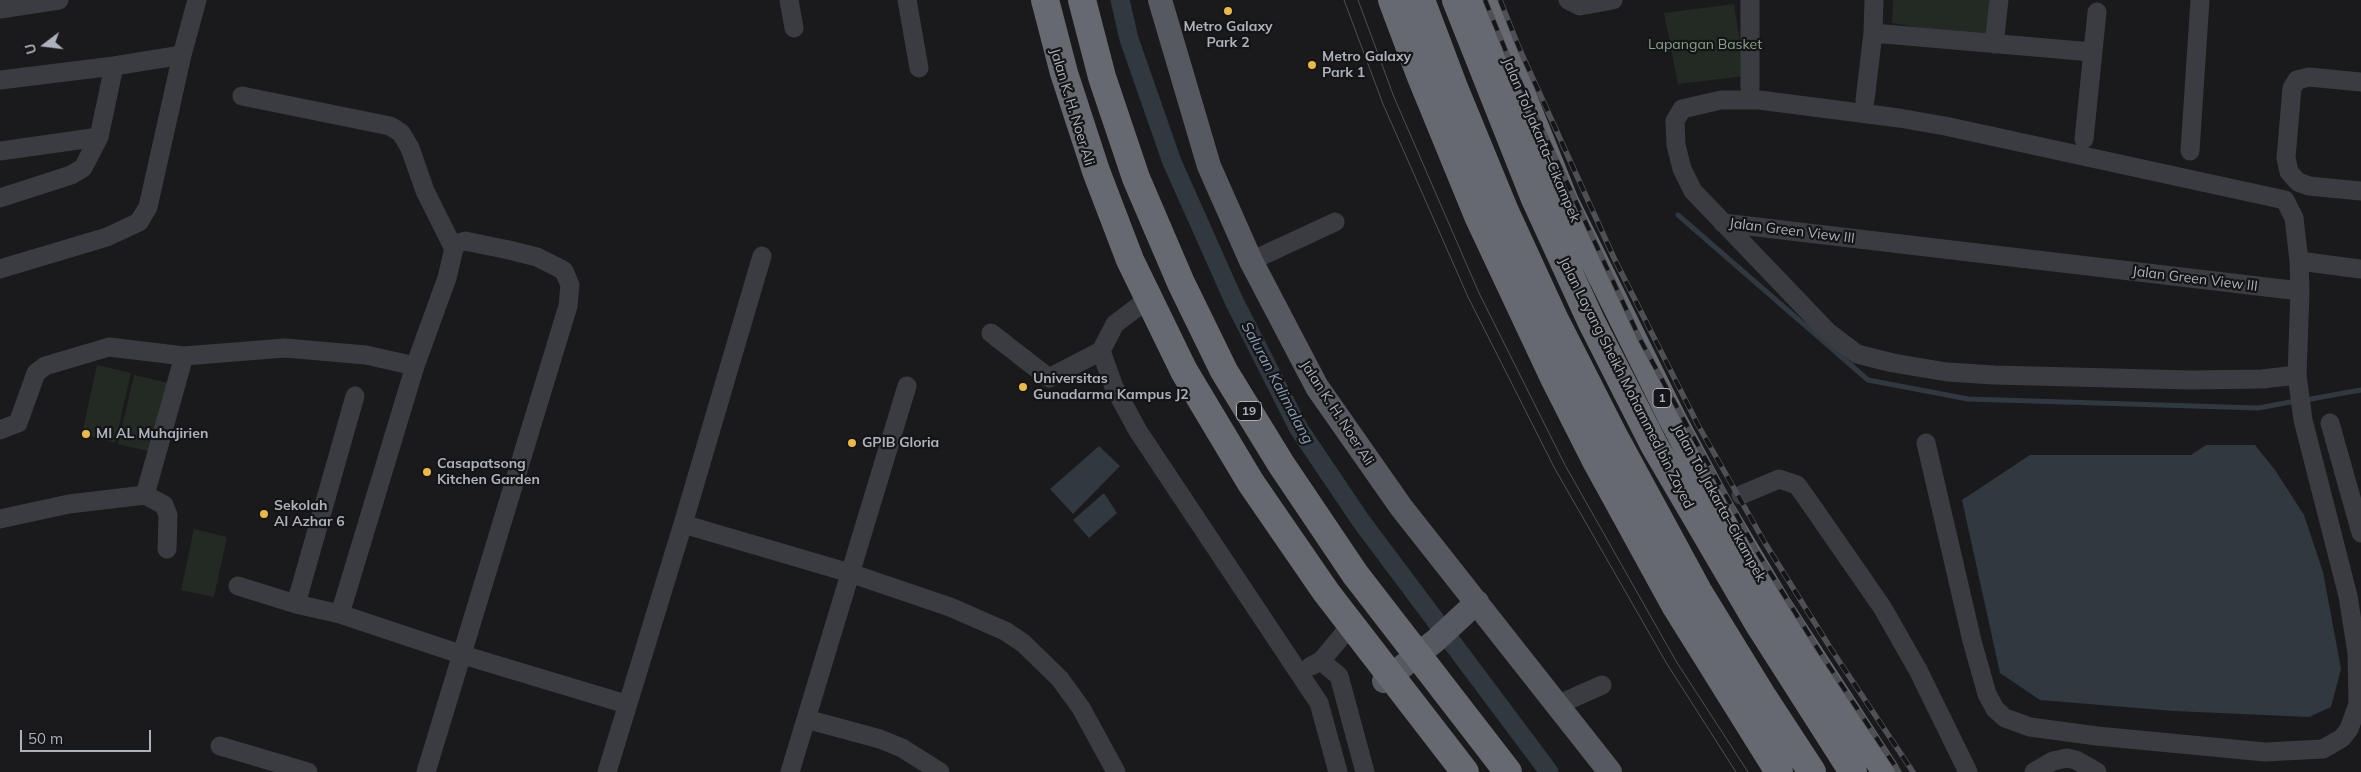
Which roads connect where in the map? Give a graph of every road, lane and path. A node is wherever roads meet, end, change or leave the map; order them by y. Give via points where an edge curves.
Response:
1 (59, 0) edge
2 (197, 0) edge
3 (789, 0) edge
4 (907, 0) edge
5 (1040, 0) edge
6 (1045, 0) edge
7 (1082, 0) edge
8 (1160, 0) edge
9 (1392, 0) edge
10 (1421, 0) edge
11 (1456, 0) edge
12 (1484, 0) edge
13 (1568, 0) edge
14 (1613, 0) edge
15 (1750, 0) edge
16 (1874, 0) edge
17 (2000, 0) edge
18 (2200, 0) edge
19 (0, 10) edge
20 (2097, 12) dead end
21 (794, 28) dead end
22 (1873, 33) junction
23 (1994, 44) junction
24 (2092, 52) junction
25 (182, 55) junction
26 (114, 66) junction
27 (919, 68) dead end
28 (0, 80) edge
29 (2361, 82) edge
30 (1750, 88) dead end
31 (242, 96) dead end
32 (1865, 100) dead end
33 (99, 137) junction
34 (2084, 139) dead end
35 (0, 151) edge
36 (2190, 151) dead end
37 (2361, 191) edge
38 (0, 198) edge
39 (1335, 222) dead end
40 (1723, 223) junction
41 (454, 248) junction
42 (762, 256) dead end
43 (1251, 261) junction
44 (2299, 261) junction
45 (0, 269) edge
46 (2361, 269) edge
47 (2300, 291) junction
48 (1144, 302) junction
49 (992, 333) dead end
50 (1102, 351) junction
51 (184, 356) junction
52 (415, 366) junction
53 (2297, 382) junction
54 (907, 386) dead end
55 (355, 396) dead end
56 (2330, 423) dead end
57 (0, 430) edge
58 (1926, 443) dead end
59 (1741, 495) dead end
60 (146, 496) junction
61 (0, 519) edge
62 (683, 524) junction
63 (2361, 533) edge
64 (167, 549) dead end
65 (850, 573) junction
66 (238, 586) dead end
67 (296, 604) junction
68 (1472, 607) junction
69 (340, 614) junction
70 (1346, 631) junction
71 (463, 655) junction
72 (1321, 661) junction
73 (1300, 674) junction
74 (1384, 681) junction
75 (1602, 685) dead end
76 (626, 704) junction
77 (1557, 705) junction
78 (806, 719) junction
79 (220, 746) dead end
80 (308, 772) edge
81 (426, 772) edge
82 (607, 772) edge
83 (790, 772) edge
84 (940, 772) edge
85 (1116, 772) edge
86 (1338, 772) edge
87 (1364, 772) edge
88 (1453, 772) edge
89 (1465, 772) edge
90 (1508, 772) edge
91 (1610, 772) edge
92 (1780, 772) edge
93 (1812, 772) edge
94 (1852, 772) edge
95 (1886, 772) edge
96 (1968, 772) edge
97 (2034, 772) edge
98 (2097, 772) edge

1 - 19 street
2 - 25 street
3 - 21 street
4 - 27 street
5 - 48 main road, Jalan K. H. Noer Ali via 1091,171
6 - 89 highway, 19 via 1064,74 1096,171 1130,260 1184,371 1251,484 1326,592
7 - 90 highway, 19 via 1102,77 1136,178 1181,283 1224,371 1281,464 1355,574
8 - 43 main road, Jalan K. H. Noer Ali via 1209,166
9 - 92 highway via 1478,216 1555,380 1675,605
10 - 93 highway via 1500,200 1554,318 1698,591
11 - 94 highway, Jalan Layang Sheikh Mohammed bin Zayed / 1 via 1535,199 1590,320 1654,445 1758,624
12 - 95 highway, Jalan Tol Jakarta–Cikampek / 1 via 1565,202 1672,418 1777,604
13 - 14 street via 1584,6
15 - 30 street
16 - 22 street
17 - 23 street
18 - 36 street
20 - 24 street
22 - 23 street
22 - 32 street
23 - 24 street
24 - 34 street
25 - 26 street
25 - 45 street via 148,207 139,222 107,237
26 - 28 street
26 - 33 street
29 - 37 street via 2309,77 2297,80 2292,88 2286,158 2289,172 2298,182
31 - 41 street via 395,129 410,148 425,191
33 - 35 street
33 - 38 street via 83,168 71,175
39 - 43 street
40 - 44 street, Jalan Green View III via 1687,181 1679,158 1675,121 1678,113 1687,107 1738,99 1759,100 1945,126 2281,198 2292,213
40 - 47 street, Jalan Green View III
40 - 53 street via 1828,332 1857,354 1947,372 1994,375
41 - 52 street via 447,278
41 - 71 street via 455,244 464,241 542,260 564,272 570,285 570,294
42 - 62 street
43 - 68 main road, Jalan K. H. Noer Ali via 1317,387
44 - 46 street
44 - 47 street
47 - 53 street
48 - 50 street via 1115,324
48 - 70 main road, Jalan K. H. Noer Ali via 1178,373 1221,450 1274,534
49 - 50 street via 1049,378
50 - 73 street via 1114,387 1138,431
51 - 52 street via 285,348 366,355
51 - 57 street via 109,348 45,366 36,373 18,422
51 - 60 street
52 - 69 street
53 - 58 street via 2303,420 2348,596 2357,653 2358,704 2349,729 2338,741 2323,749 2265,752 2062,732 2016,723 2000,714 1987,694 1972,641
54 - 65 street
55 - 67 street
56 - 63 street
59 - 96 street via 1779,479 1797,485 1882,607 1918,670
60 - 61 street via 69,504
60 - 64 street via 164,504 168,515
62 - 65 street
62 - 76 street
65 - 78 street
65 - 85 street via 950,606 1005,631 1023,643 1048,666 1082,708
66 - 67 street
67 - 69 street
68 - 74 main road
68 - 77 main road, Jalan K. H. Noer Ali
69 - 71 street
70 - 72 street
70 - 74 main road, Jalan K. H. Noer Ali
71 - 76 street
71 - 81 street
72 - 73 street
72 - 87 street via 1339,676
73 - 86 street via 1319,703
74 - 88 main road, Jalan K. H. Noer Ali
75 - 77 street
76 - 82 street
77 - 91 main road, Jalan K. H. Noer Ali
78 - 83 street
78 - 84 street via 895,745
79 - 80 street
97 - 98 street via 2053,761 2067,758

